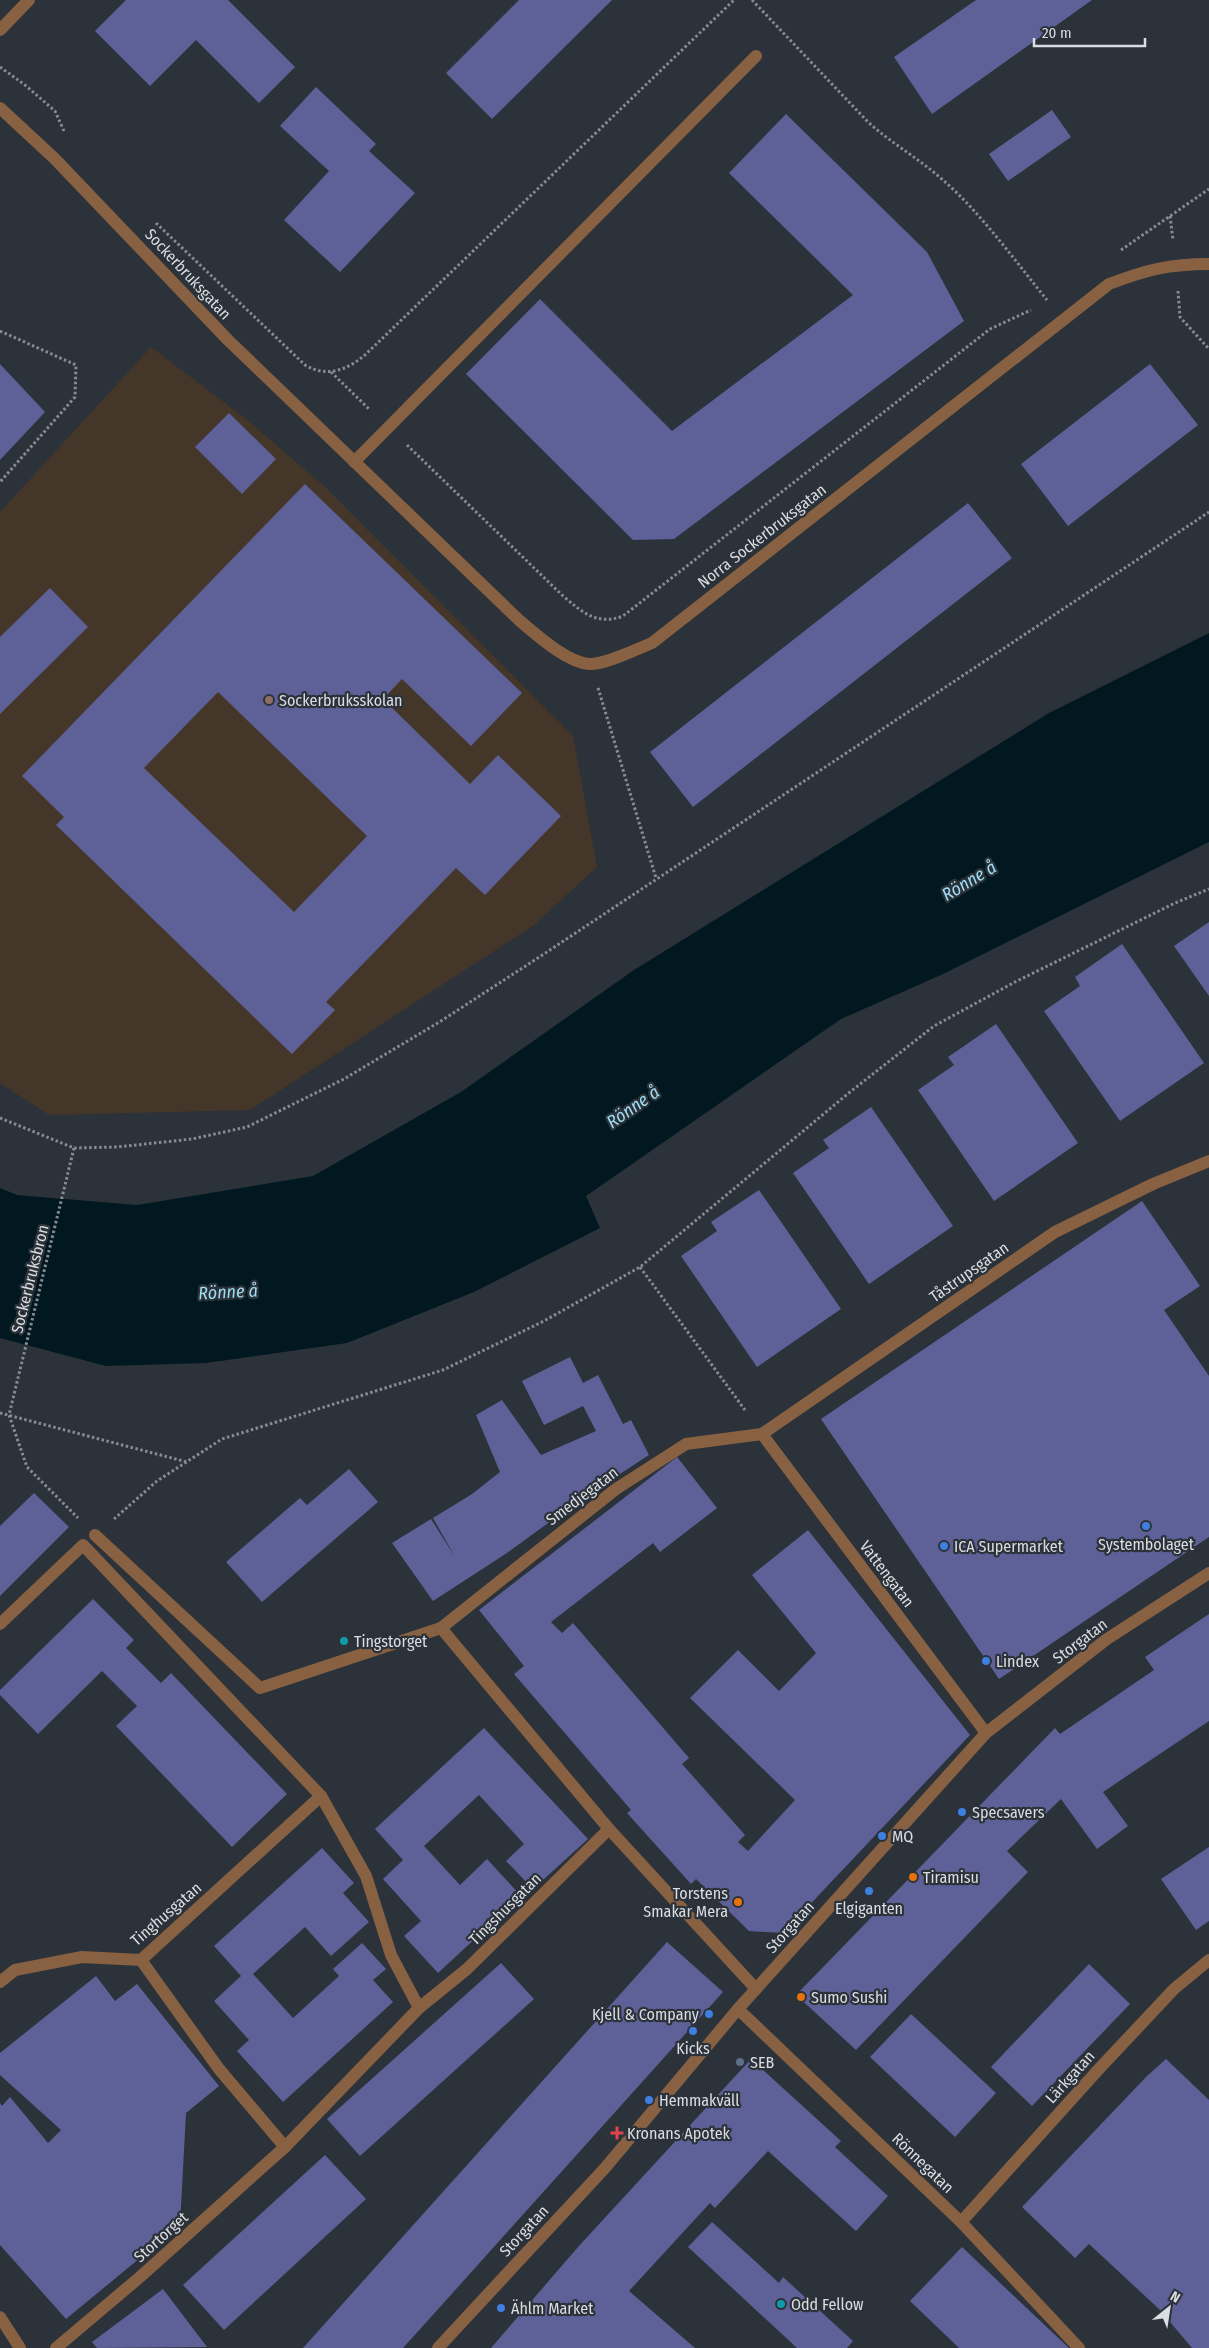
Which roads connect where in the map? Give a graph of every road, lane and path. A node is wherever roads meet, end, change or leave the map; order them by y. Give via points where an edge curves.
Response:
1 (29, 0) edge
2 (734, 0) edge
3 (752, 0) edge
4 (0, 30) edge
5 (756, 56) dead end
6 (0, 67) edge
7 (0, 108) edge
8 (66, 134) dead end
9 (1209, 189) edge
10 (155, 222) dead end
11 (1113, 256) dead end
12 (1209, 264) edge
13 (1040, 306) dead end
14 (1032, 310) dead end
15 (0, 331) edge
16 (331, 372) junction
17 (388, 427) junction
18 (354, 462) junction
19 (0, 482) edge
20 (1209, 512) edge
21 (590, 664) junction
22 (656, 878) junction
23 (1209, 889) edge
24 (0, 1118) edge
25 (74, 1148) junction
26 (1209, 1161) edge
27 (640, 1267) junction
28 (0, 1413) edge
29 (9, 1416) junction
30 (762, 1434) junction
31 (188, 1462) junction
32 (95, 1535) junction
33 (1209, 1574) edge
34 (0, 1624) edge
35 (441, 1628) junction
36 (986, 1733) junction
37 (321, 1796) junction
38 (609, 1829) junction
39 (141, 1960) junction
40 (1209, 1960) edge
41 (0, 1982) edge
42 (756, 1989) junction
43 (419, 2008) junction
44 (738, 2009) junction
45 (285, 2147) junction
46 (961, 2222) junction
47 (0, 2317) edge
48 (20, 2348) edge
49 (56, 2348) edge
50 (438, 2348) edge
51 (1079, 2348) edge

1 - 4 street
2 - 16 path via 365,355 348,367
3 - 13 path via 868,122 944,180 1049,302
5 - 17 street
6 - 8 path via 54,111
7 - 18 street, Sockerbruksgatan via 54,158 228,340
9 - 11 path
10 - 16 path via 304,365
12 - 21 street, Norra Sockerbruksgatan via 1176,264 1108,284 652,643
14 - 17 path via 990,329 631,610 610,621 580,611
15 - 19 path via 76,365 75,397
16 - 17 path
17 - 18 street
18 - 21 street via 520,621 564,654
20 - 22 path
21 - 22 path
22 - 25 path via 441,1021 344,1079 247,1127 192,1139
23 - 27 path via 1033,973 934,1026
24 - 25 path
25 - 29 path, Sockerbruksbron
26 - 30 street, Tåstrupsgatan via 1153,1184 1055,1232
27 - 30 path
27 - 31 path via 544,1321 442,1370 222,1439
28 - 29 path
29 - 31 path
29 - 32 path via 26,1467
30 - 35 street, Smedjegatan via 686,1444 616,1489
30 - 36 street, Vattengatan
31 - 32 path via 157,1481
32 - 35 street via 260,1688
33 - 36 street, Storgatan via 1107,1639
34 - 37 street via 83,1545
35 - 38 street
36 - 42 street, Storgatan
37 - 39 street, Tinghusgatan
37 - 43 street via 366,1876 391,1955
38 - 42 street
38 - 43 street, Tingshusgatan via 467,1969
39 - 41 street, Tinghusgatan via 82,1957 15,1970
39 - 45 street via 219,2069
40 - 46 street, Lärkgatan via 1174,1989
42 - 44 street, Storgatan
43 - 45 street, Tingshusgatan
44 - 46 street, Rönnegatan
44 - 50 street, Storgatan via 605,2168
45 - 49 street, Stortorget
46 - 51 street, Rönnegatan
47 - 48 street

